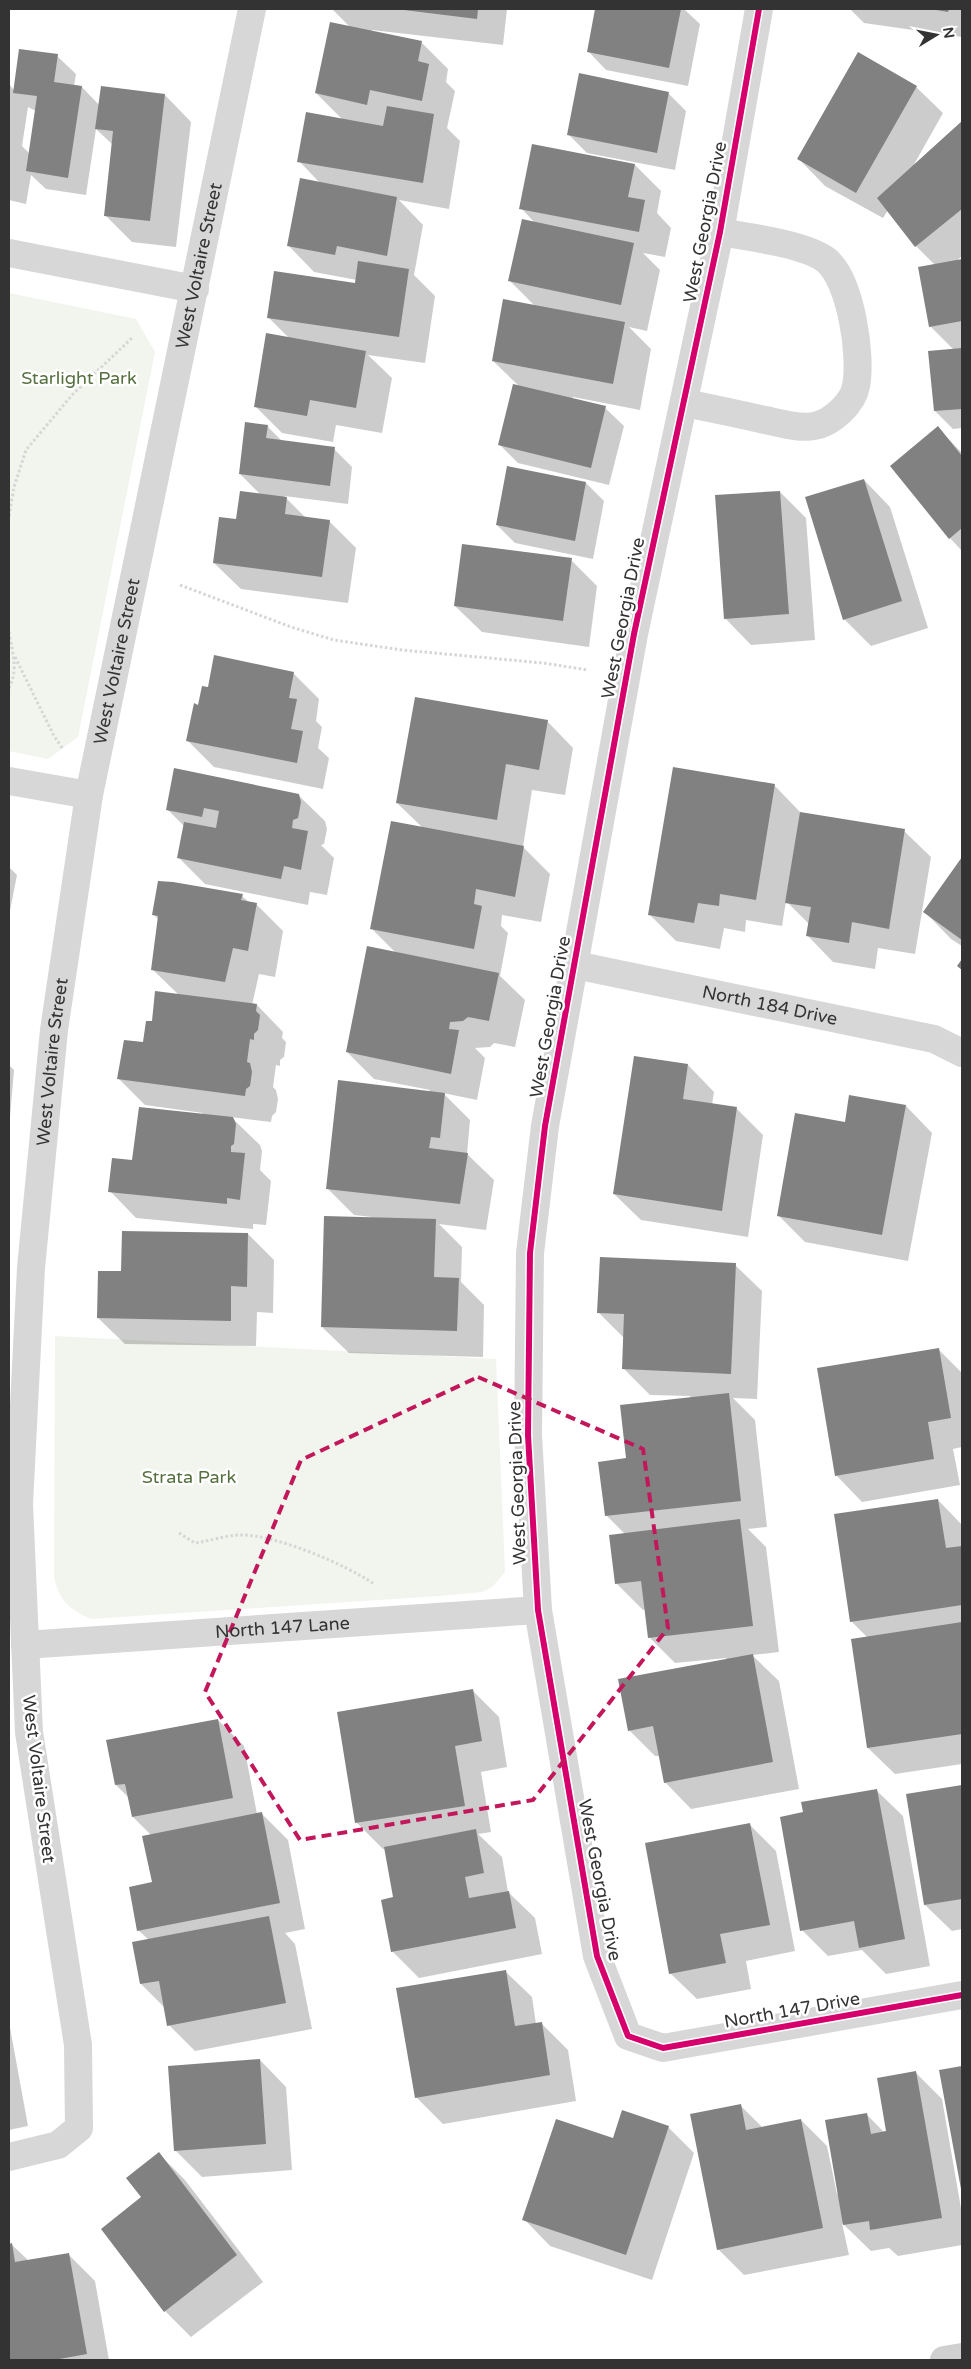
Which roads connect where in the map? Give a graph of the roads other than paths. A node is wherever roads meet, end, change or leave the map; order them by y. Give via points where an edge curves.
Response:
1 (252, 9) edge
2 (759, 9) edge
3 (720, 232) junction
4 (9, 253) edge
5 (196, 289) junction
6 (684, 403) junction
7 (9, 780) edge
8 (89, 795) junction
9 (574, 964) junction
10 (962, 1053) edge
11 (538, 1610) junction
12 (25, 1646) junction
13 (962, 1995) edge
14 (628, 2036) joint
15 (9, 2157) edge
16 (962, 2357) edge
17 (944, 2360) edge

1 - 5 street, West Voltaire Street
2 - 3 street, West Georgia Drive
3 - 6 street, West Georgia Drive
3 - 6 street, West Georgia Drive via 806,250 826,260 841,279 849,300 857,356 856,387 849,403 831,418 814,426 795,426
4 - 5 street
5 - 8 street, West Voltaire Street
6 - 9 street, West Georgia Drive via 634,634
7 - 8 street
8 - 12 street, West Voltaire Street via 54,1030 31,1268 19,1504
9 - 10 street, North 184 Drive via 934,1039
9 - 11 street, West Georgia Drive via 546,1126 530,1253 528,1435
11 - 12 street, North 147 Lane
11 - 14 street, West Georgia Drive via 597,1956
12 - 15 street, West Voltaire Street via 29,1732 78,2045 79,2128 58,2145
13 - 14 street, North 147 Drive via 663,2048
16 - 17 main road

